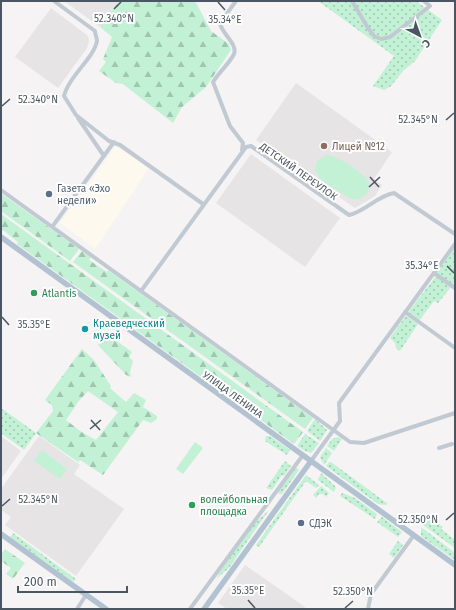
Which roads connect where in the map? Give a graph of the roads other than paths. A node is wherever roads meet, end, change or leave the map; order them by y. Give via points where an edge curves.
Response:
1 (54, 1) edge
2 (236, 1) edge
3 (352, 1) edge
4 (424, 1) edge
5 (76, 115) junction
6 (114, 142) junction
7 (242, 150) junction
8 (104, 156) junction
9 (1, 190) edge
10 (203, 204) junction
11 (52, 226) junction
12 (455, 234) edge
13 (1, 237) edge
14 (455, 244) edge
15 (434, 273) junction
16 (455, 288) edge
17 (141, 291) junction
18 (405, 312) junction
19 (455, 348) edge
20 (455, 412) edge
21 (334, 430) junction
22 (452, 444) dead end
23 (439, 448) dead end
24 (302, 455) junction
25 (311, 461) junction
26 (1, 534) edge
27 (414, 535) junction
28 (455, 565) edge
29 (86, 595) junction
30 (77, 609) edge
31 (106, 609) edge
32 (190, 609) edge
33 (204, 609) edge
34 (368, 609) edge

1 - 5 street via 95,32 97,41 67,87 64,96
2 - 7 street via 220,23 234,48 234,54 213,82 230,126 243,143
3 - 4 street via 374,36 381,39 390,37 430,6
5 - 6 street via 109,141
5 - 8 street
6 - 8 street
6 - 10 street
7 - 10 street
7 - 12 street, ДЕТСКИЙ ПЕРЕУЛОК via 250,146 349,215 362,210 385,194 394,193
8 - 11 street
9 - 11 street
10 - 17 street
11 - 17 street
13 - 24 main road, УЛИЦА ЛЕНИНА
14 - 15 street
15 - 16 street
15 - 18 street
17 - 21 street
18 - 19 street
18 - 21 street via 339,403 340,421
20 - 21 street via 364,443 350,442
21 - 25 street
22 - 23 street
24 - 25 main road, УЛИЦА ЛЕНИНА
24 - 32 street
25 - 27 main road, УЛИЦА ЛЕНИНА
25 - 33 main road
26 - 29 main road
27 - 28 main road, УЛИЦА ЛЕНИНА
27 - 34 street via 371,594
29 - 30 street
29 - 31 main road

